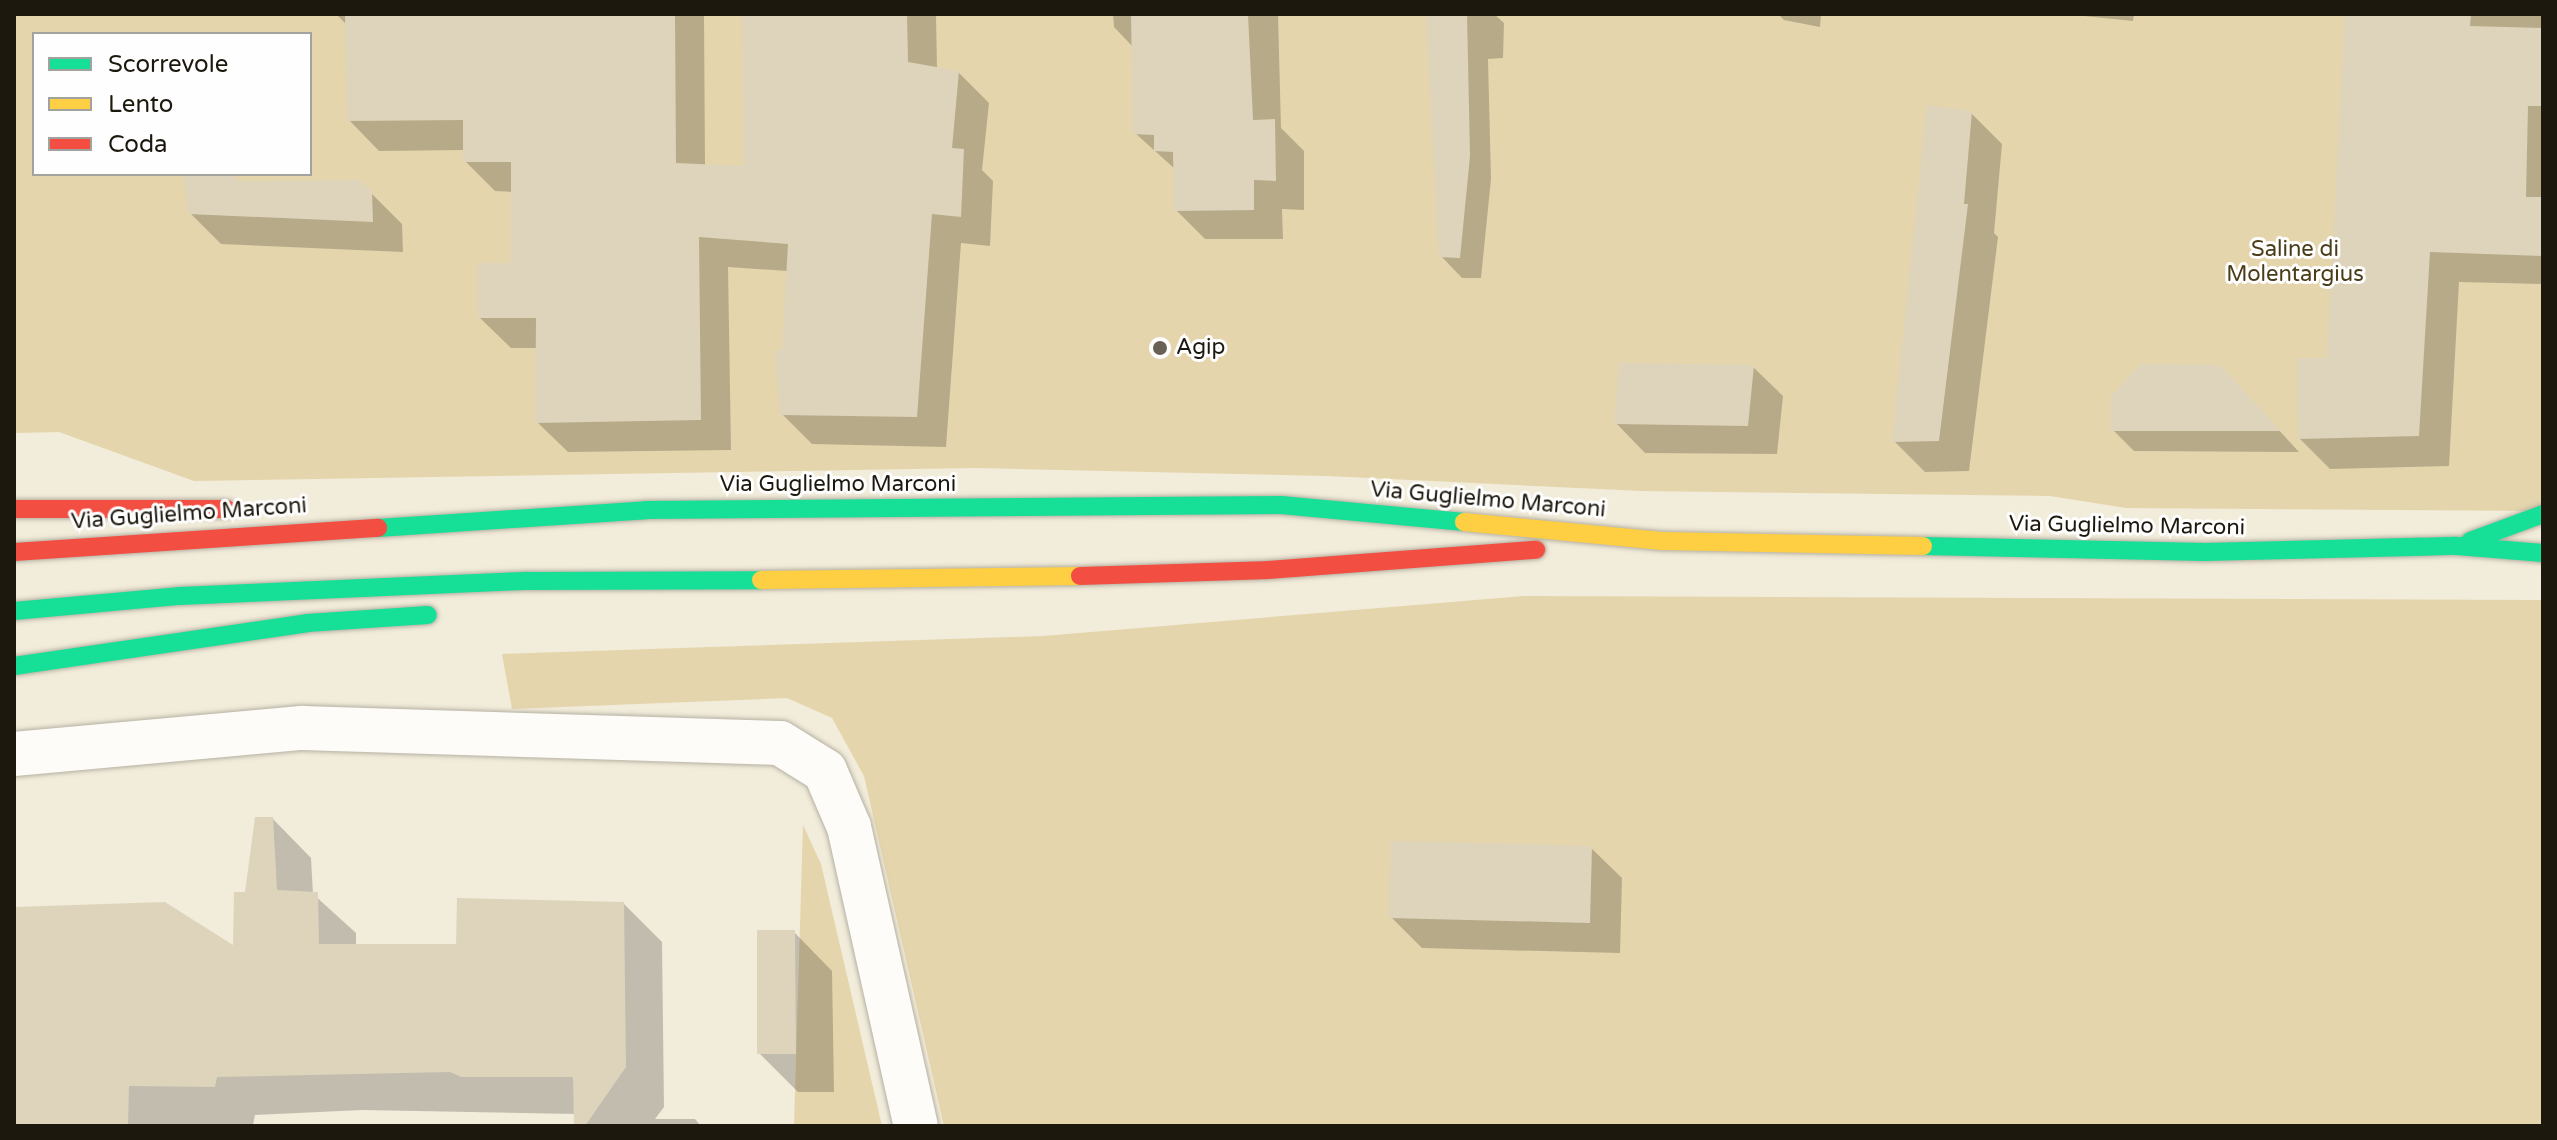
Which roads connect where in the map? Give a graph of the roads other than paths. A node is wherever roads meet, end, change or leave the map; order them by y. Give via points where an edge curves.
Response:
1 (14, 509) edge
2 (251, 509) dead end
3 (346, 510) dead end
4 (646, 510) junction
5 (2543, 514) edge
6 (1662, 541) junction
7 (2457, 546) junction
8 (14, 552) edge
9 (2543, 553) edge
10 (975, 580) junction
11 (657, 601) dead end
12 (14, 611) edge
13 (450, 614) dead end
14 (14, 666) edge
15 (14, 754) edge
16 (916, 1126) edge

1 - 2 main road
3 - 4 main road
4 - 6 main road, Via Guglielmo Marconi via 1281,505
4 - 8 main road, Via Guglielmo Marconi
5 - 7 main road
6 - 7 main road, Via Guglielmo Marconi via 2205,552
6 - 10 main road, Via Guglielmo Marconi via 1267,570
7 - 9 main road, Via Guglielmo Marconi
10 - 11 main road
10 - 12 main road, Via Guglielmo Marconi via 529,581 180,596
13 - 14 main road via 307,623
15 - 16 street via 302,728 780,743 825,771 849,827

